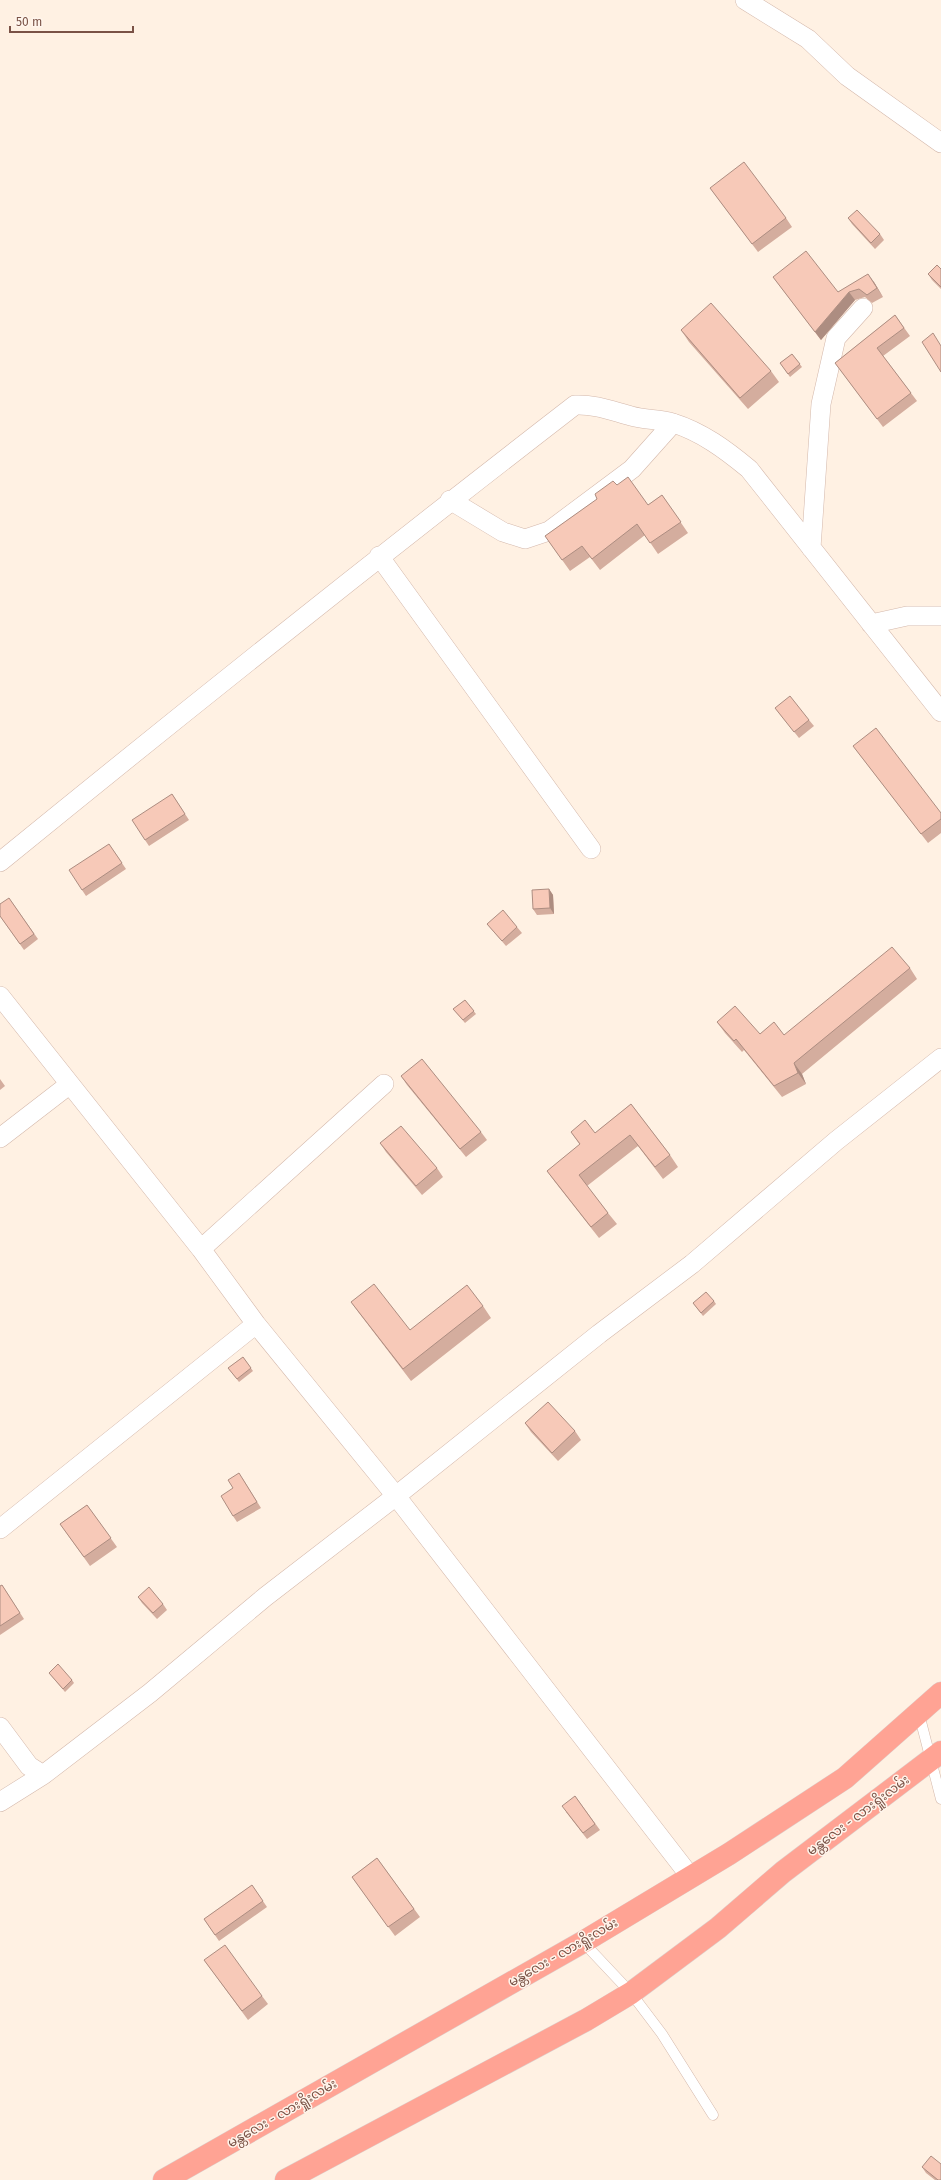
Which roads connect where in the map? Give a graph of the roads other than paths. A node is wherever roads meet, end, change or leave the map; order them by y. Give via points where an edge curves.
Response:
1 (745, 0) edge
2 (941, 143) edge
3 (863, 308) dead end
4 (672, 423) junction
5 (450, 500) junction
6 (811, 548) junction
7 (379, 556) junction
8 (941, 616) edge
9 (871, 624) junction
10 (941, 712) edge
11 (591, 849) dead end
12 (0, 862) edge
13 (0, 996) edge
14 (941, 1058) edge
15 (70, 1084) junction
16 (384, 1084) dead end
17 (0, 1138) edge
18 (201, 1249) junction
19 (256, 1324) junction
20 (396, 1496) junction
21 (0, 1529) edge
22 (941, 1693) edge
23 (918, 1714) junction
24 (0, 1727) edge
25 (936, 1756) edge
26 (43, 1775) junction
27 (941, 1799) edge
28 (0, 1802) edge
29 (690, 1876) junction
30 (583, 1942) junction
31 (631, 1993) junction
32 (713, 2116) dead end
33 (164, 2180) edge
34 (286, 2180) edge

1 - 2 street via 808,39 847,76
3 - 6 street via 836,338 821,404
4 - 5 street via 632,416 589,404 575,405
4 - 5 street via 632,469 549,531 525,539 503,532
4 - 6 street via 695,432 725,449 749,469
5 - 7 street
6 - 9 street
7 - 11 street
7 - 12 street
8 - 9 street via 907,616
9 - 10 street
13 - 15 street
14 - 20 street via 836,1141 692,1264
15 - 17 street
15 - 18 street
16 - 18 street
18 - 19 street
19 - 20 street
19 - 21 street
20 - 26 street via 265,1597 150,1693
20 - 29 street
22 - 23 highway, မန္တလေး - လားရှိုးလမ်း
23 - 25 lane
23 - 29 highway, မန္တလေး - လားရှိုးလမ်း via 845,1778
24 - 26 street via 29,1766
25 - 27 lane
25 - 31 highway, မန္တလေး - လားရှိုးလမ်း via 784,1872 718,1928
26 - 28 street
29 - 30 highway, မန္တလေး - လားရှိုးလမ်း
30 - 31 lane
30 - 33 highway, မန္တလေး - လားရှိုးလမ်း
31 - 32 lane via 662,2034
31 - 34 highway, မန္တလေး - လားရှိုးလမ်း via 586,2020

